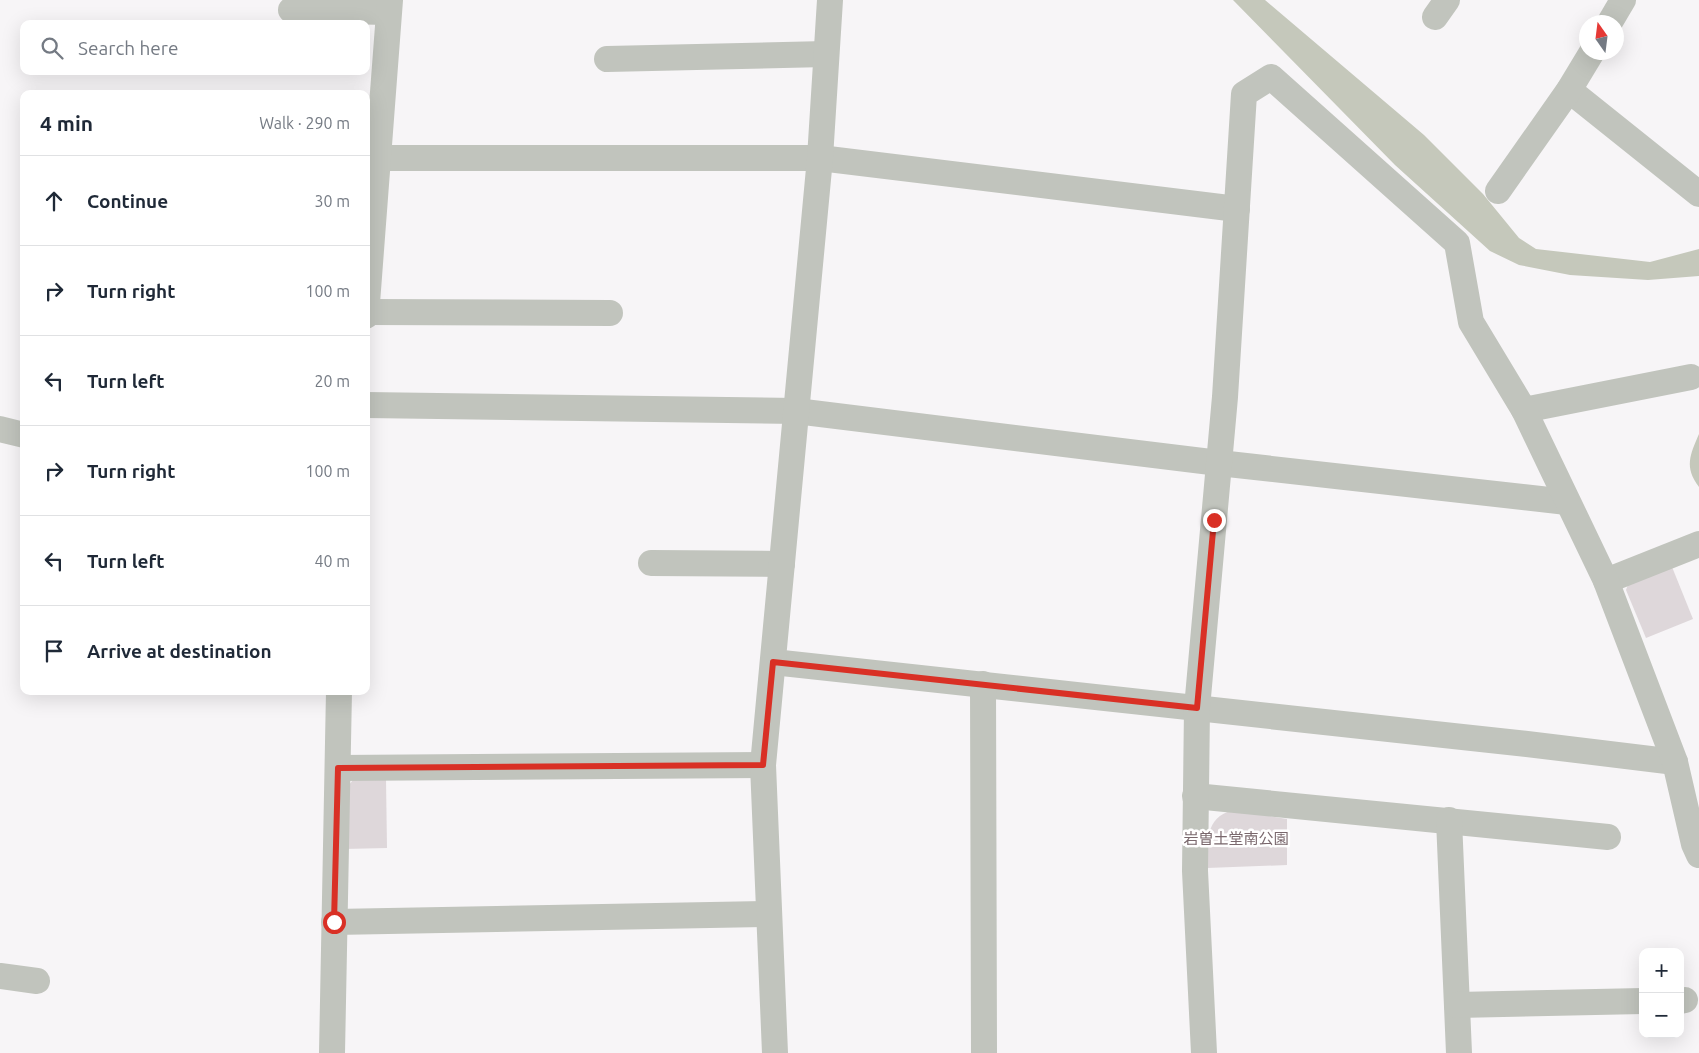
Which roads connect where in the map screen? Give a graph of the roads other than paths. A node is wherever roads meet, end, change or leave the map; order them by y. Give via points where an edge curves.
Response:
1 (830, 0) edge
2 (1623, 0) edge
3 (389, 6) edge
4 (291, 10) dead end
5 (1614, 15) edge
6 (826, 54) junction
7 (607, 59) dead end
8 (1587, 60) edge
9 (1569, 90) junction
10 (379, 158) junction
11 (820, 158) junction
12 (1498, 191) dead end
13 (1699, 194) edge
14 (1237, 209) junction
15 (370, 265) edge
16 (370, 312) edge
17 (610, 313) dead end
18 (1691, 377) dead end
19 (370, 405) edge
20 (1524, 410) junction
21 (796, 412) junction
22 (0, 429) edge
23 (20, 433) edge
24 (1219, 463) junction
25 (1566, 502) junction
26 (1699, 544) edge
27 (651, 563) dead end
28 (782, 564) junction
29 (1606, 581) junction
30 (773, 662) junction
31 (983, 684) junction
32 (338, 695) edge
33 (1197, 708) junction
34 (1675, 762) junction
35 (763, 765) junction
36 (338, 768) junction
37 (1691, 789) edge
38 (1195, 796) junction
39 (1449, 820) junction
40 (1608, 837) dead end
41 (1699, 855) edge
42 (770, 914) junction
43 (334, 922) junction
44 (0, 976) edge
45 (37, 981) dead end
46 (1639, 1001) edge
47 (1457, 1005) junction
48 (332, 1053) edge
49 (775, 1053) edge
50 (984, 1053) edge
51 (1204, 1053) edge
52 (1459, 1053) edge

1 - 6 street
2 - 5 street
3 - 4 street
3 - 10 street
6 - 7 street
6 - 11 street
8 - 9 street
9 - 12 street
9 - 13 street
10 - 11 street
10 - 15 street
11 - 14 street
11 - 21 street
14 - 20 street via 1244,94 1271,77 1457,243 1471,322
14 - 24 street
16 - 17 street
18 - 20 street
19 - 21 street
20 - 25 street
21 - 24 street
21 - 28 street
22 - 23 street
24 - 25 street
24 - 33 street
25 - 29 street
26 - 29 street
27 - 28 street
28 - 30 street
29 - 34 street
30 - 31 street
30 - 35 street
31 - 33 street
31 - 50 street
32 - 36 street
33 - 34 street
33 - 38 street
34 - 37 street
35 - 36 street
35 - 42 street
36 - 43 street
37 - 41 street via 1694,844
38 - 39 street
38 - 51 street via 1194,870
39 - 40 street
39 - 47 street
42 - 43 street
42 - 49 street
43 - 48 street
44 - 45 street
46 - 47 street
47 - 52 street

